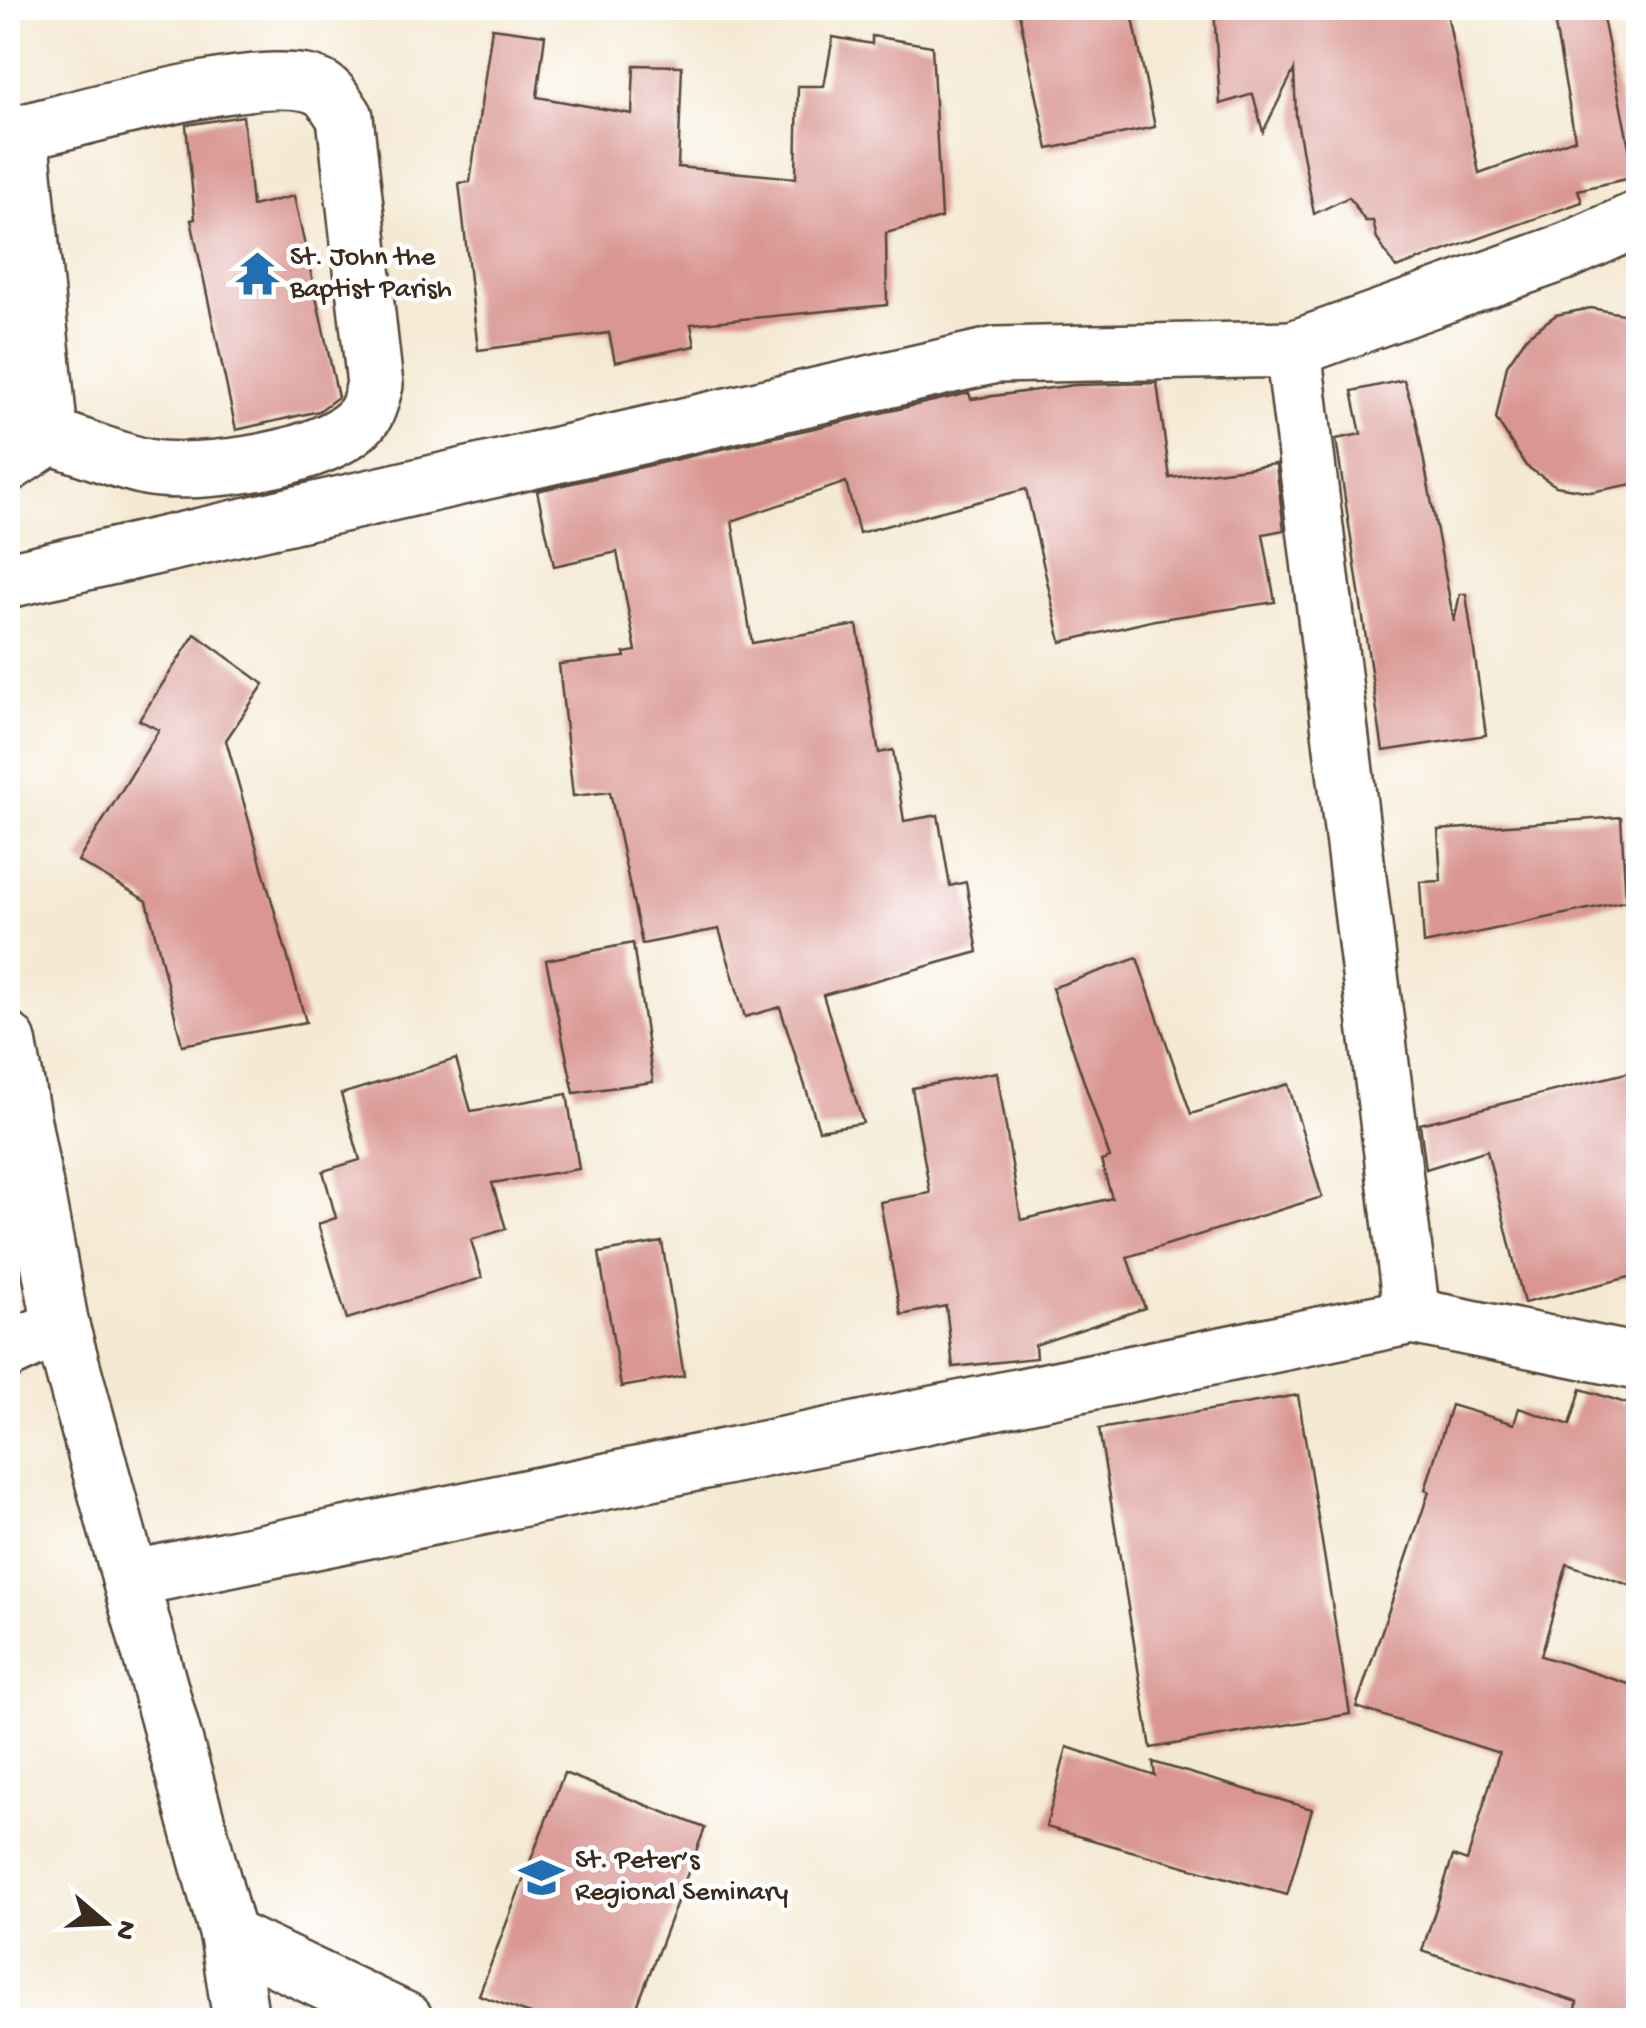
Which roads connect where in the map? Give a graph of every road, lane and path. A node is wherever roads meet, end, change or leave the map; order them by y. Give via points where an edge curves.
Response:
1 (14, 134) edge
2 (1638, 218) edge
3 (1292, 349) junction
4 (29, 450) edge
5 (8, 580) edge
6 (8, 1042) edge
7 (1412, 1316) junction
8 (60, 1326) junction
9 (8, 1352) edge
10 (1638, 1362) edge
11 (130, 1579) junction
12 (228, 1936) junction
13 (241, 2020) edge
14 (406, 2020) edge

1 - 4 street
1 - 4 street via 220,87 295,81 323,88 346,117 375,385 364,415 278,460 191,472
2 - 3 street via 1567,251
3 - 5 street via 996,355
3 - 7 street
6 - 8 street
7 - 10 street
7 - 11 street
8 - 9 street
8 - 11 street
11 - 12 street
12 - 13 street
12 - 14 street

